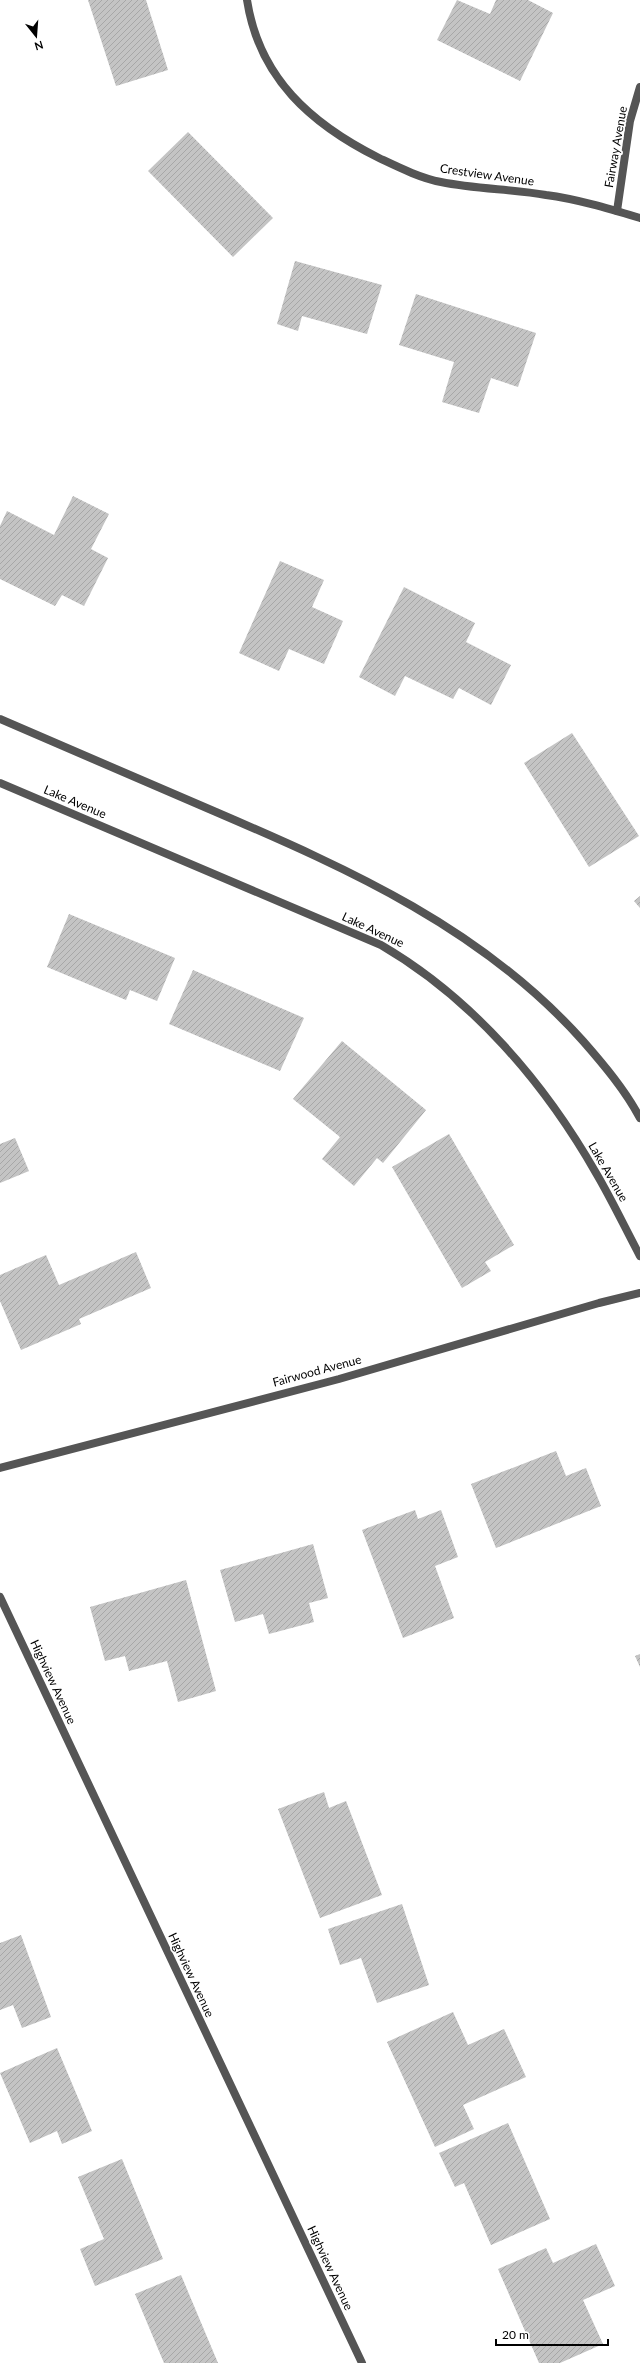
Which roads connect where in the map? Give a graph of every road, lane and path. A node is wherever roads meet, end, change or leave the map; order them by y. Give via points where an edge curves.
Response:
1 (247, 0) edge
2 (640, 87) edge
3 (617, 211) junction
4 (640, 218) edge
5 (0, 719) edge
6 (0, 783) edge
7 (640, 1118) edge
8 (640, 1256) edge
9 (640, 1293) edge
10 (0, 1468) edge
11 (0, 1597) edge
12 (362, 2363) edge

1 - 3 street, Crestview Avenue via 258,44 271,70 287,92 308,113 358,147 399,167 440,182 547,195
2 - 3 street, Fairway Avenue via 630,121
3 - 4 street, Crestview Avenue
5 - 7 street via 288,843 365,880 474,943 518,977 560,1015 598,1058
6 - 8 street, Lake Avenue via 381,945 411,962 447,989 520,1065 560,1117 596,1172
9 - 10 street, Fairwood Avenue via 339,1379
11 - 12 street, Highview Avenue

